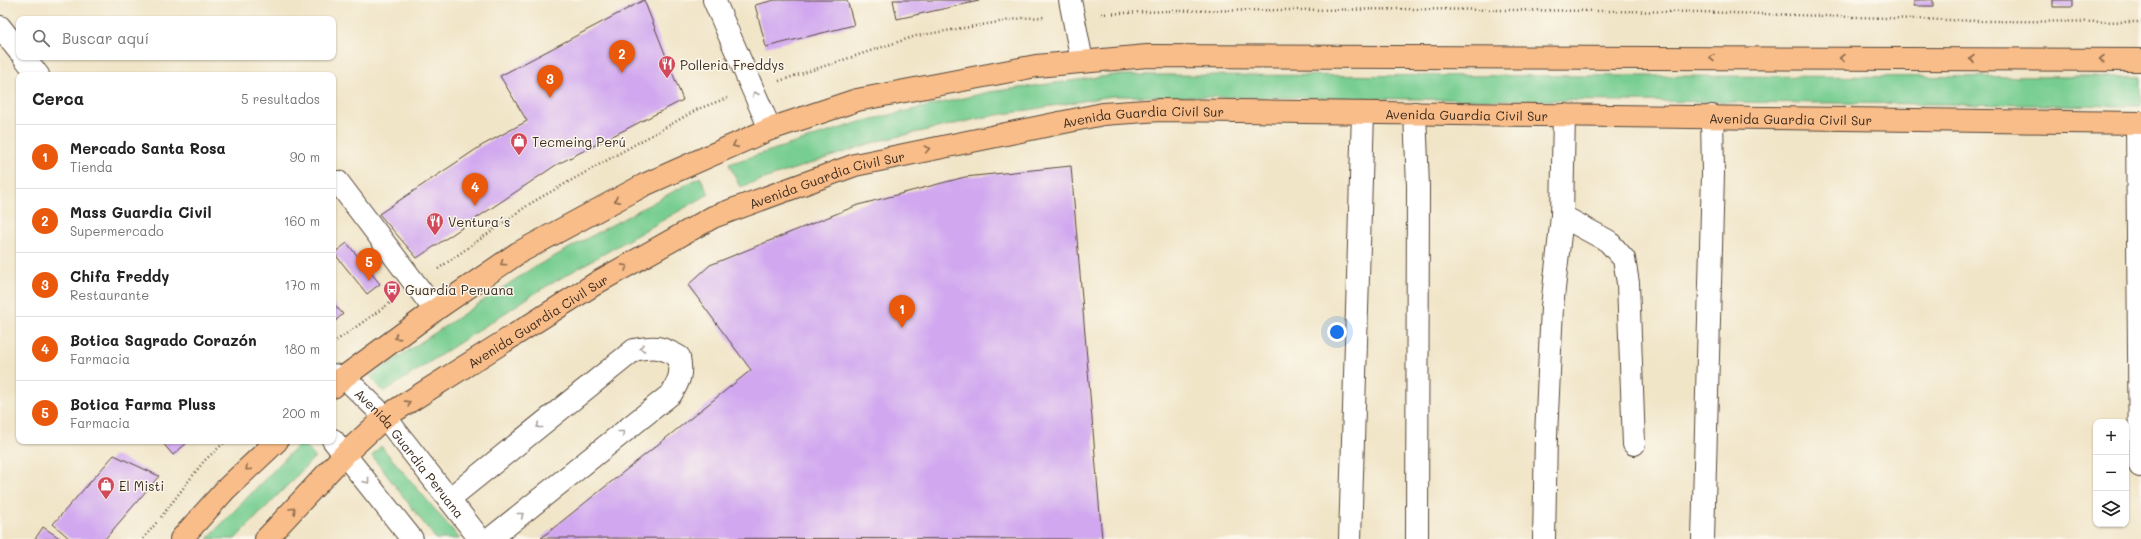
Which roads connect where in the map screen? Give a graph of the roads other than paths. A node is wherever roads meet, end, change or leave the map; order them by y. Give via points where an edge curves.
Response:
1 (714, 0) edge
2 (1070, 0) edge
3 (1, 29) edge
4 (16, 47) edge
5 (26, 60) edge
6 (2141, 60) edge
7 (1082, 61) junction
8 (36, 72) edge
9 (1363, 113) junction
10 (1415, 113) junction
11 (1564, 115) junction
12 (1712, 116) junction
13 (2139, 123) edge
14 (770, 129) junction
15 (338, 182) dead end
16 (1562, 216) junction
17 (435, 310) junction
18 (337, 380) edge
19 (385, 417) junction
20 (274, 444) edge
21 (1634, 444) dead end
22 (339, 447) edge
23 (2140, 466) dead end
24 (449, 498) junction
25 (181, 539) edge
26 (266, 539) edge
27 (412, 539) edge
28 (480, 539) edge
29 (490, 539) edge
30 (1350, 539) edge
31 (1417, 539) edge
32 (1544, 539) edge
33 (1703, 539) edge

14 -> 1 street
2 - 7 street
3 - 4 street
5 - 8 street
6 -> 7 main road via 1147,56
7 - 14 main road via 1036,66 857,100
9 - 10 main road, Avenida Guardia Civil Sur
19 -> 9 main road, Avenida Guardia Civil Sur via 598,282 713,217 855,165 1103,114 1160,110
9 - 30 street
10 - 11 main road, Avenida Guardia Civil Sur
10 - 31 street via 1418,186
11 - 12 main road, Avenida Guardia Civil Sur
11 - 16 street
12 - 13 main road, Avenida Guardia Civil Sur
12 - 33 street via 1713,174
13 - 23 street
14 -> 17 main road via 636,189 518,253
15 - 17 street
16 - 21 street via 1608,241 1624,259 1628,283
16 - 32 street via 1552,307
17 -> 18 main road
18 - 19 street, Avenida Guardia Peruana
19 - 22 main road, Avenida Guardia Civil Sur
19 - 24 street, Avenida Guardia Peruana
20 -> 25 main road via 226,489
26 -> 22 main road, Avenida Guardia Civil Sur
22 -> 27 street
24 - 28 street, Avenida Guardia Peruana
29 -> 24 street via 671,394 678,383 681,370 679,357 666,349 651,346 634,350

